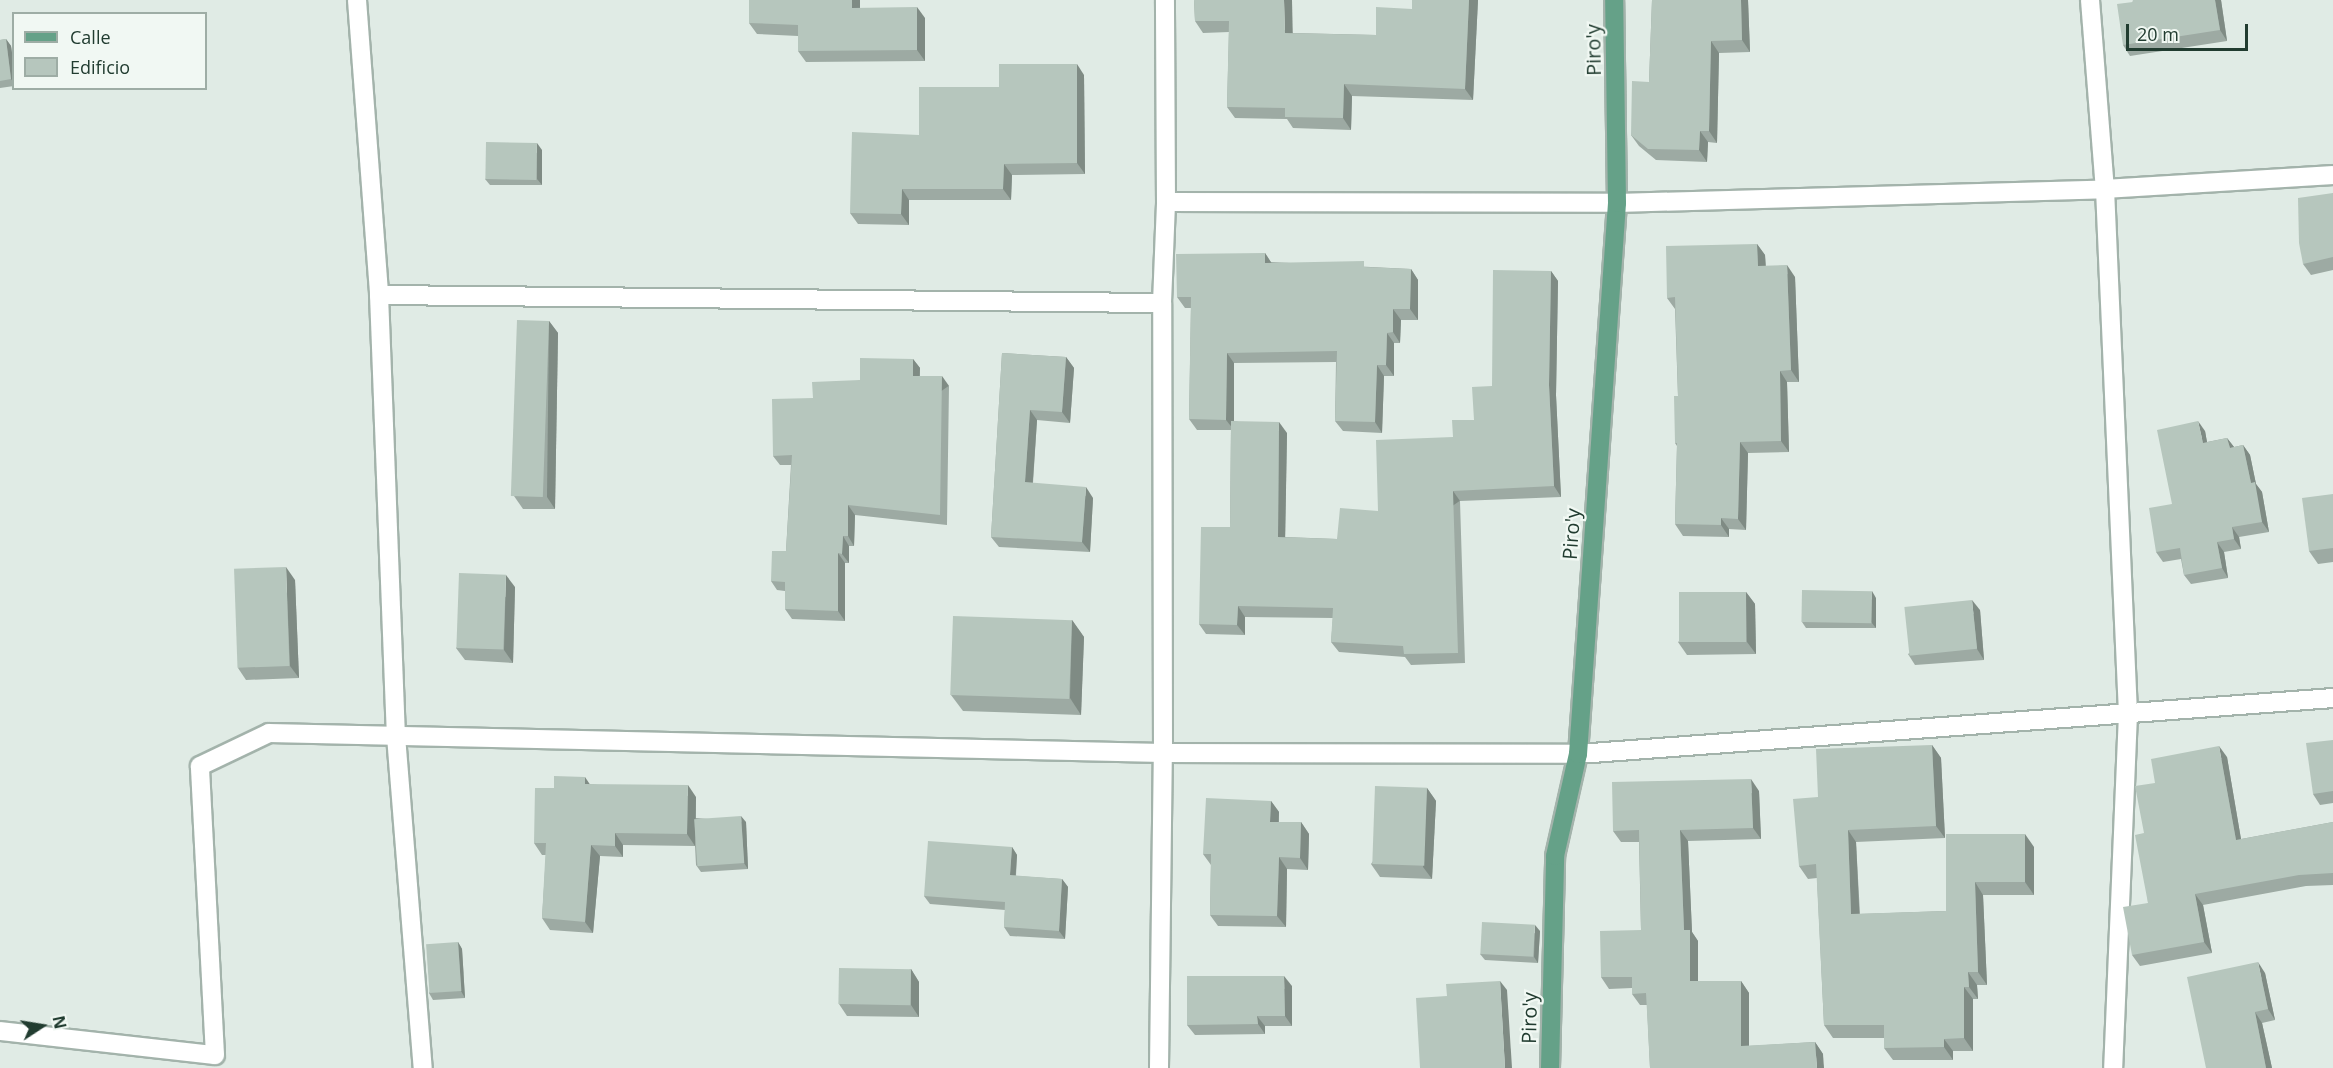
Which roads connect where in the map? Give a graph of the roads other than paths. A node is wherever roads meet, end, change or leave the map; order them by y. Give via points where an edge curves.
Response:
1 (357, 0) edge
2 (1165, 0) edge
3 (1614, 0) edge
4 (2090, 0) edge
5 (2333, 175) edge
6 (2105, 189) junction
7 (1166, 202) junction
8 (1617, 203) junction
9 (379, 295) junction
10 (1162, 303) junction
11 (2333, 698) edge
12 (2128, 714) junction
13 (396, 736) junction
14 (1163, 753) junction
15 (1578, 754) junction
16 (0, 1031) edge
17 (215, 1061) edge
18 (423, 1068) edge
19 (1159, 1068) edge
20 (1551, 1068) edge
21 (2113, 1068) edge

1 - 9 street
2 - 7 street
3 - 8 main road, Piro'y
4 - 6 street
5 - 6 street
6 - 8 street
6 - 12 street
7 - 8 street
7 - 10 street
8 - 15 main road, Piro'y
9 - 10 street
9 - 13 street
10 - 14 street
11 - 12 street
12 - 15 street
12 - 21 street
13 - 14 street
13 - 17 street via 269,732 200,766
13 - 18 street
14 - 15 street
14 - 19 street
15 - 20 main road, Piro'y via 1555,856
16 - 17 street

